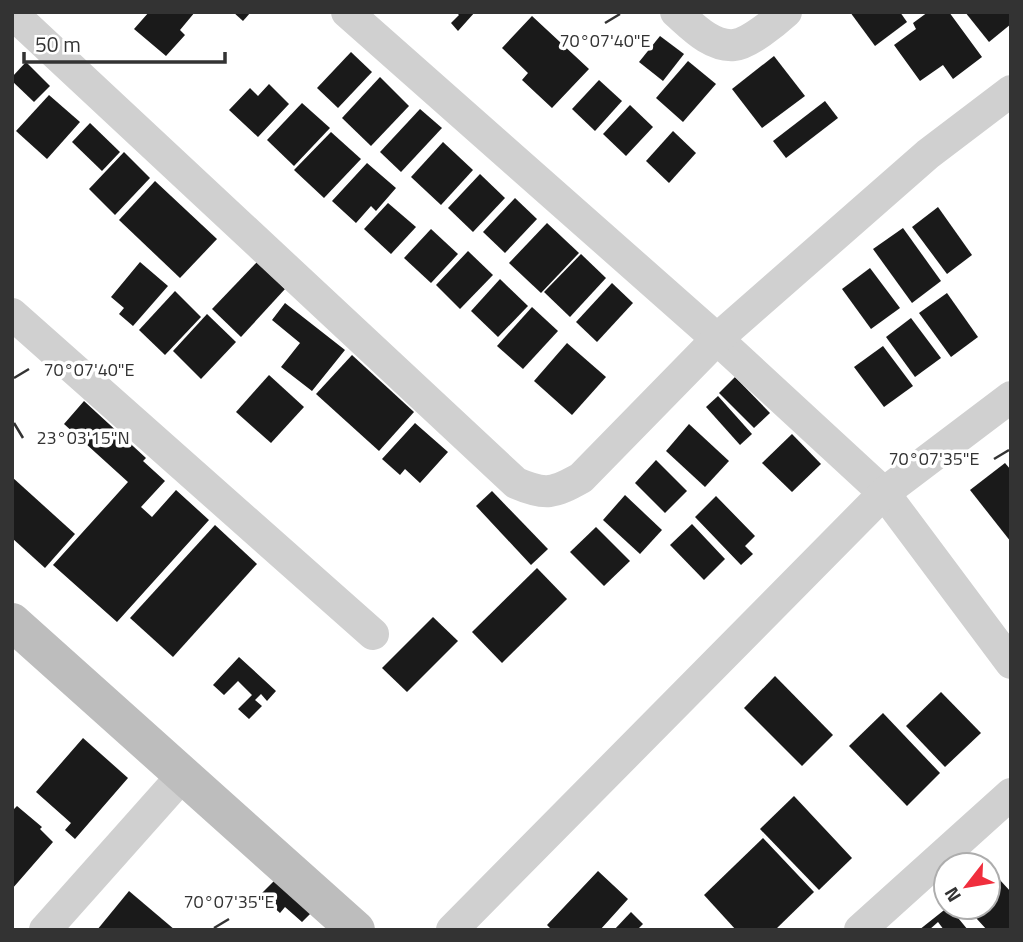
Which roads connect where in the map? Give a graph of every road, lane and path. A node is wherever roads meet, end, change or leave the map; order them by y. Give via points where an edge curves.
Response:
1 (347, 12) edge
2 (676, 12) edge
3 (786, 12) edge
4 (12, 13) edge
5 (1011, 91) edge
6 (12, 314) edge
7 (718, 339) junction
8 (1011, 397) edge
9 (884, 493) junction
10 (12, 622) edge
11 (373, 634) dead end
12 (1011, 663) edge
13 (183, 775) junction
14 (1011, 794) edge
15 (45, 930) edge
16 (356, 930) edge
17 (452, 930) edge
18 (860, 930) edge

1 - 7 street
2 - 3 street via 699,33 735,46
4 - 7 street via 516,483 534,490 558,491 582,478
5 - 7 street via 928,154
6 - 11 street
7 - 9 street
8 - 9 street
9 - 12 street
9 - 17 street
10 - 13 street
13 - 15 street
13 - 16 street
14 - 18 street

